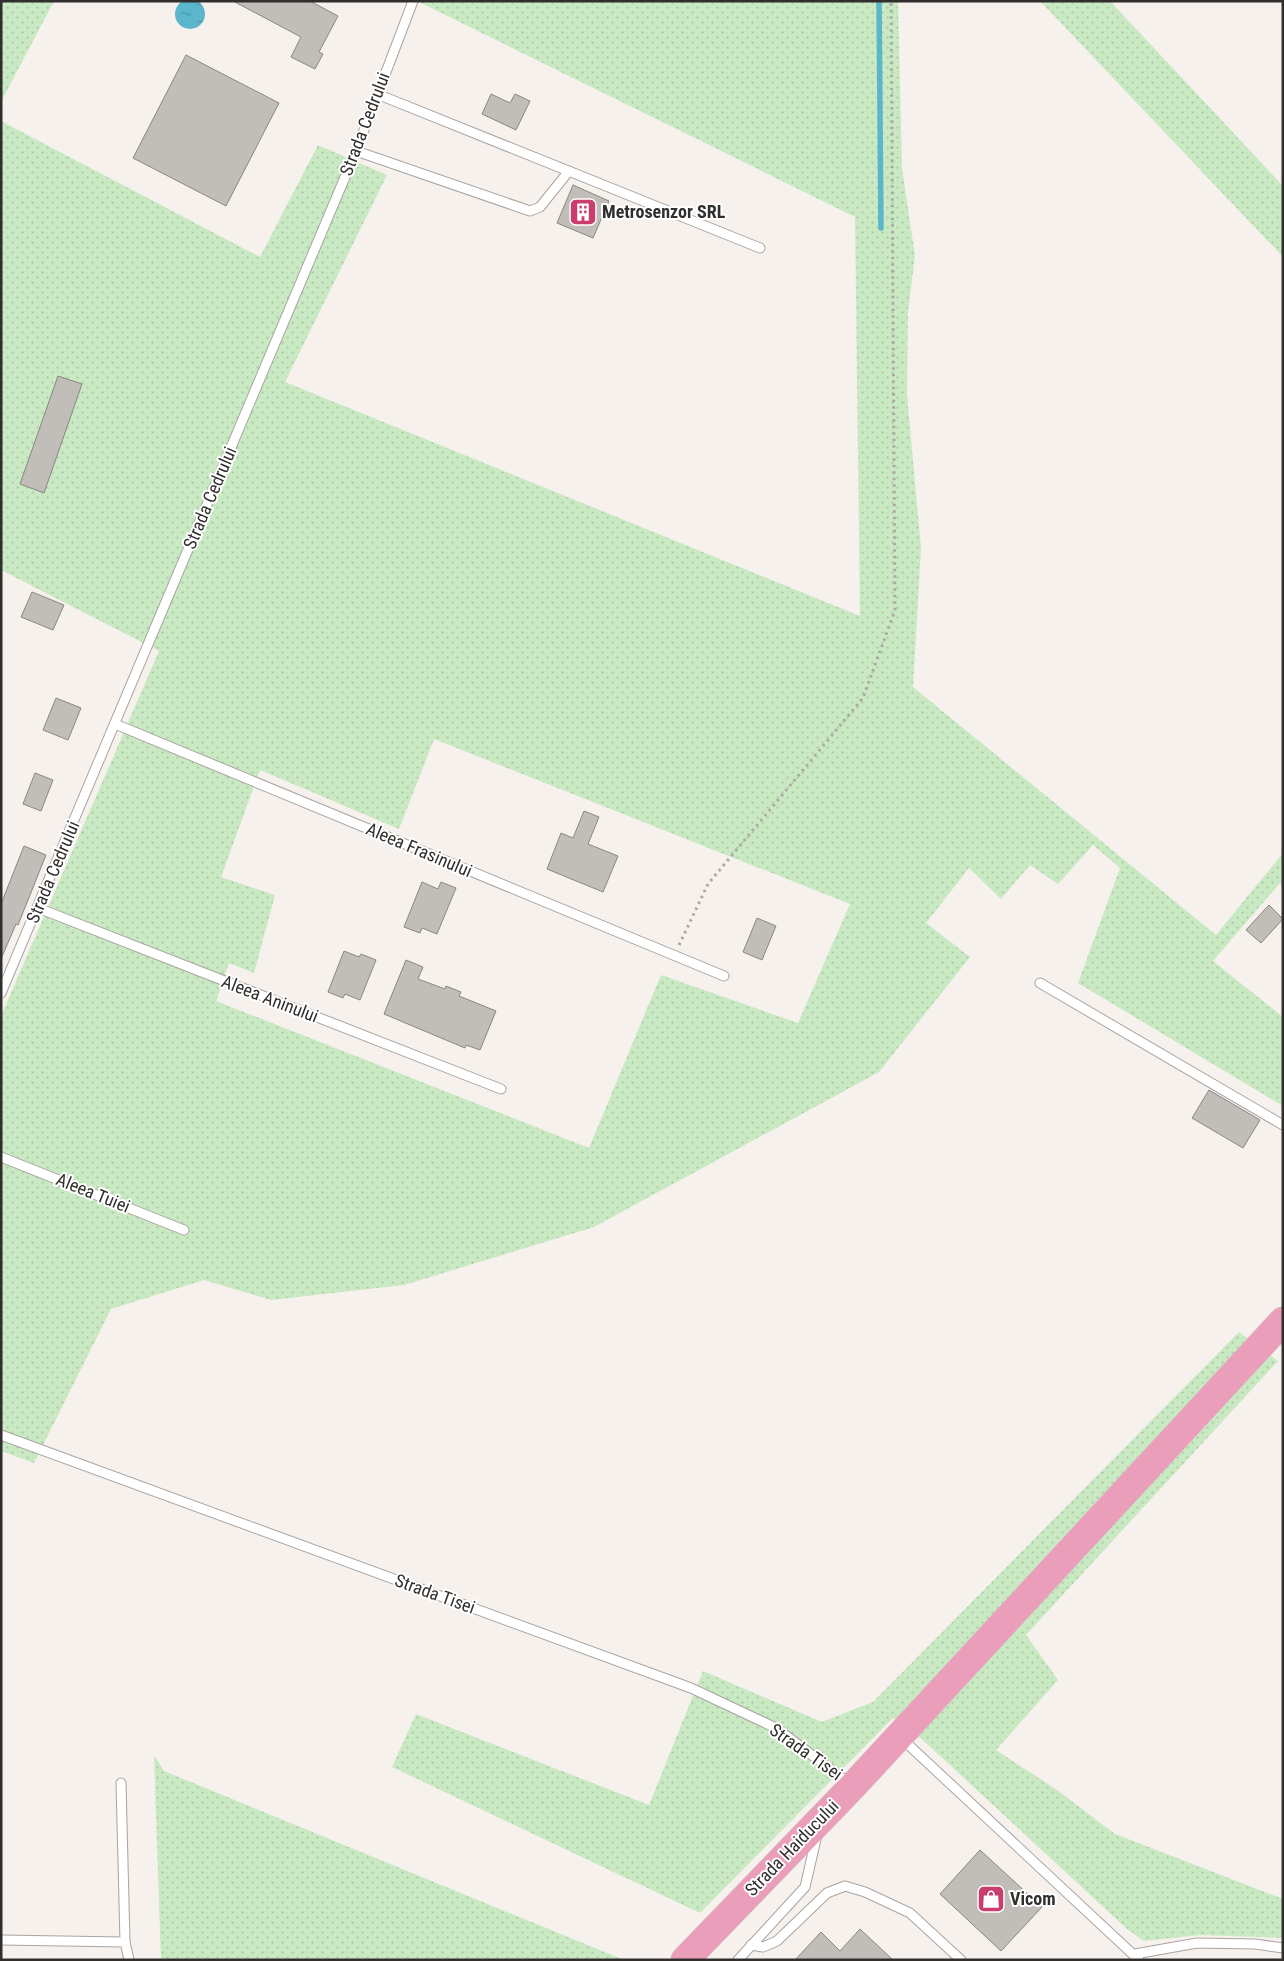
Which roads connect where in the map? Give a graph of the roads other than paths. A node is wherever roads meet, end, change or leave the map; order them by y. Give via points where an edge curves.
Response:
1 (413, 1) edge
2 (377, 94) junction
3 (356, 151) junction
4 (569, 171) junction
5 (760, 248) dead end
6 (115, 724) junction
7 (38, 908) junction
8 (724, 976) dead end
9 (1040, 983) dead end
10 (1, 993) edge
11 (502, 1089) dead end
12 (1283, 1125) edge
13 (1, 1157) edge
14 (184, 1230) dead end
15 (1283, 1321) edge
16 (1, 1435) edge
17 (898, 1735) junction
18 (121, 1783) dead end
19 (853, 1786) junction
20 (821, 1818) junction
21 (1, 1940) edge
22 (125, 1942) junction
23 (751, 1945) junction
24 (1283, 1948) edge
25 (1137, 1957) edge
26 (129, 1960) edge
27 (685, 1960) edge
28 (738, 1960) edge
29 (961, 1960) edge

1 - 2 lane, Strada Cedrului
2 - 3 lane, Strada Cedrului
2 - 4 lane
3 - 4 lane via 530,211 540,207
3 - 6 lane, Strada Cedrului
4 - 5 lane
6 - 7 lane, Strada Cedrului
6 - 8 lane, Aleea Frasinului
7 - 10 lane, Strada Cedrului
7 - 11 lane, Aleea Aninului
9 - 12 lane
13 - 14 lane, Aleea Tuiei
15 - 17 main road, Strada Haiducului
16 - 19 lane, Strada Tisei via 691,1688 776,1728
17 - 19 main road, Strada Haiducului
17 - 25 lane
18 - 22 lane
19 - 20 main road, Strada Haiducului
20 - 23 lane via 805,1887
20 - 27 main road, Strada Haiducului
21 - 22 lane
22 - 26 lane
23 - 28 lane
23 - 29 lane via 763,1947 777,1941 827,1893 844,1886 910,1913
24 - 25 lane via 1197,1943

